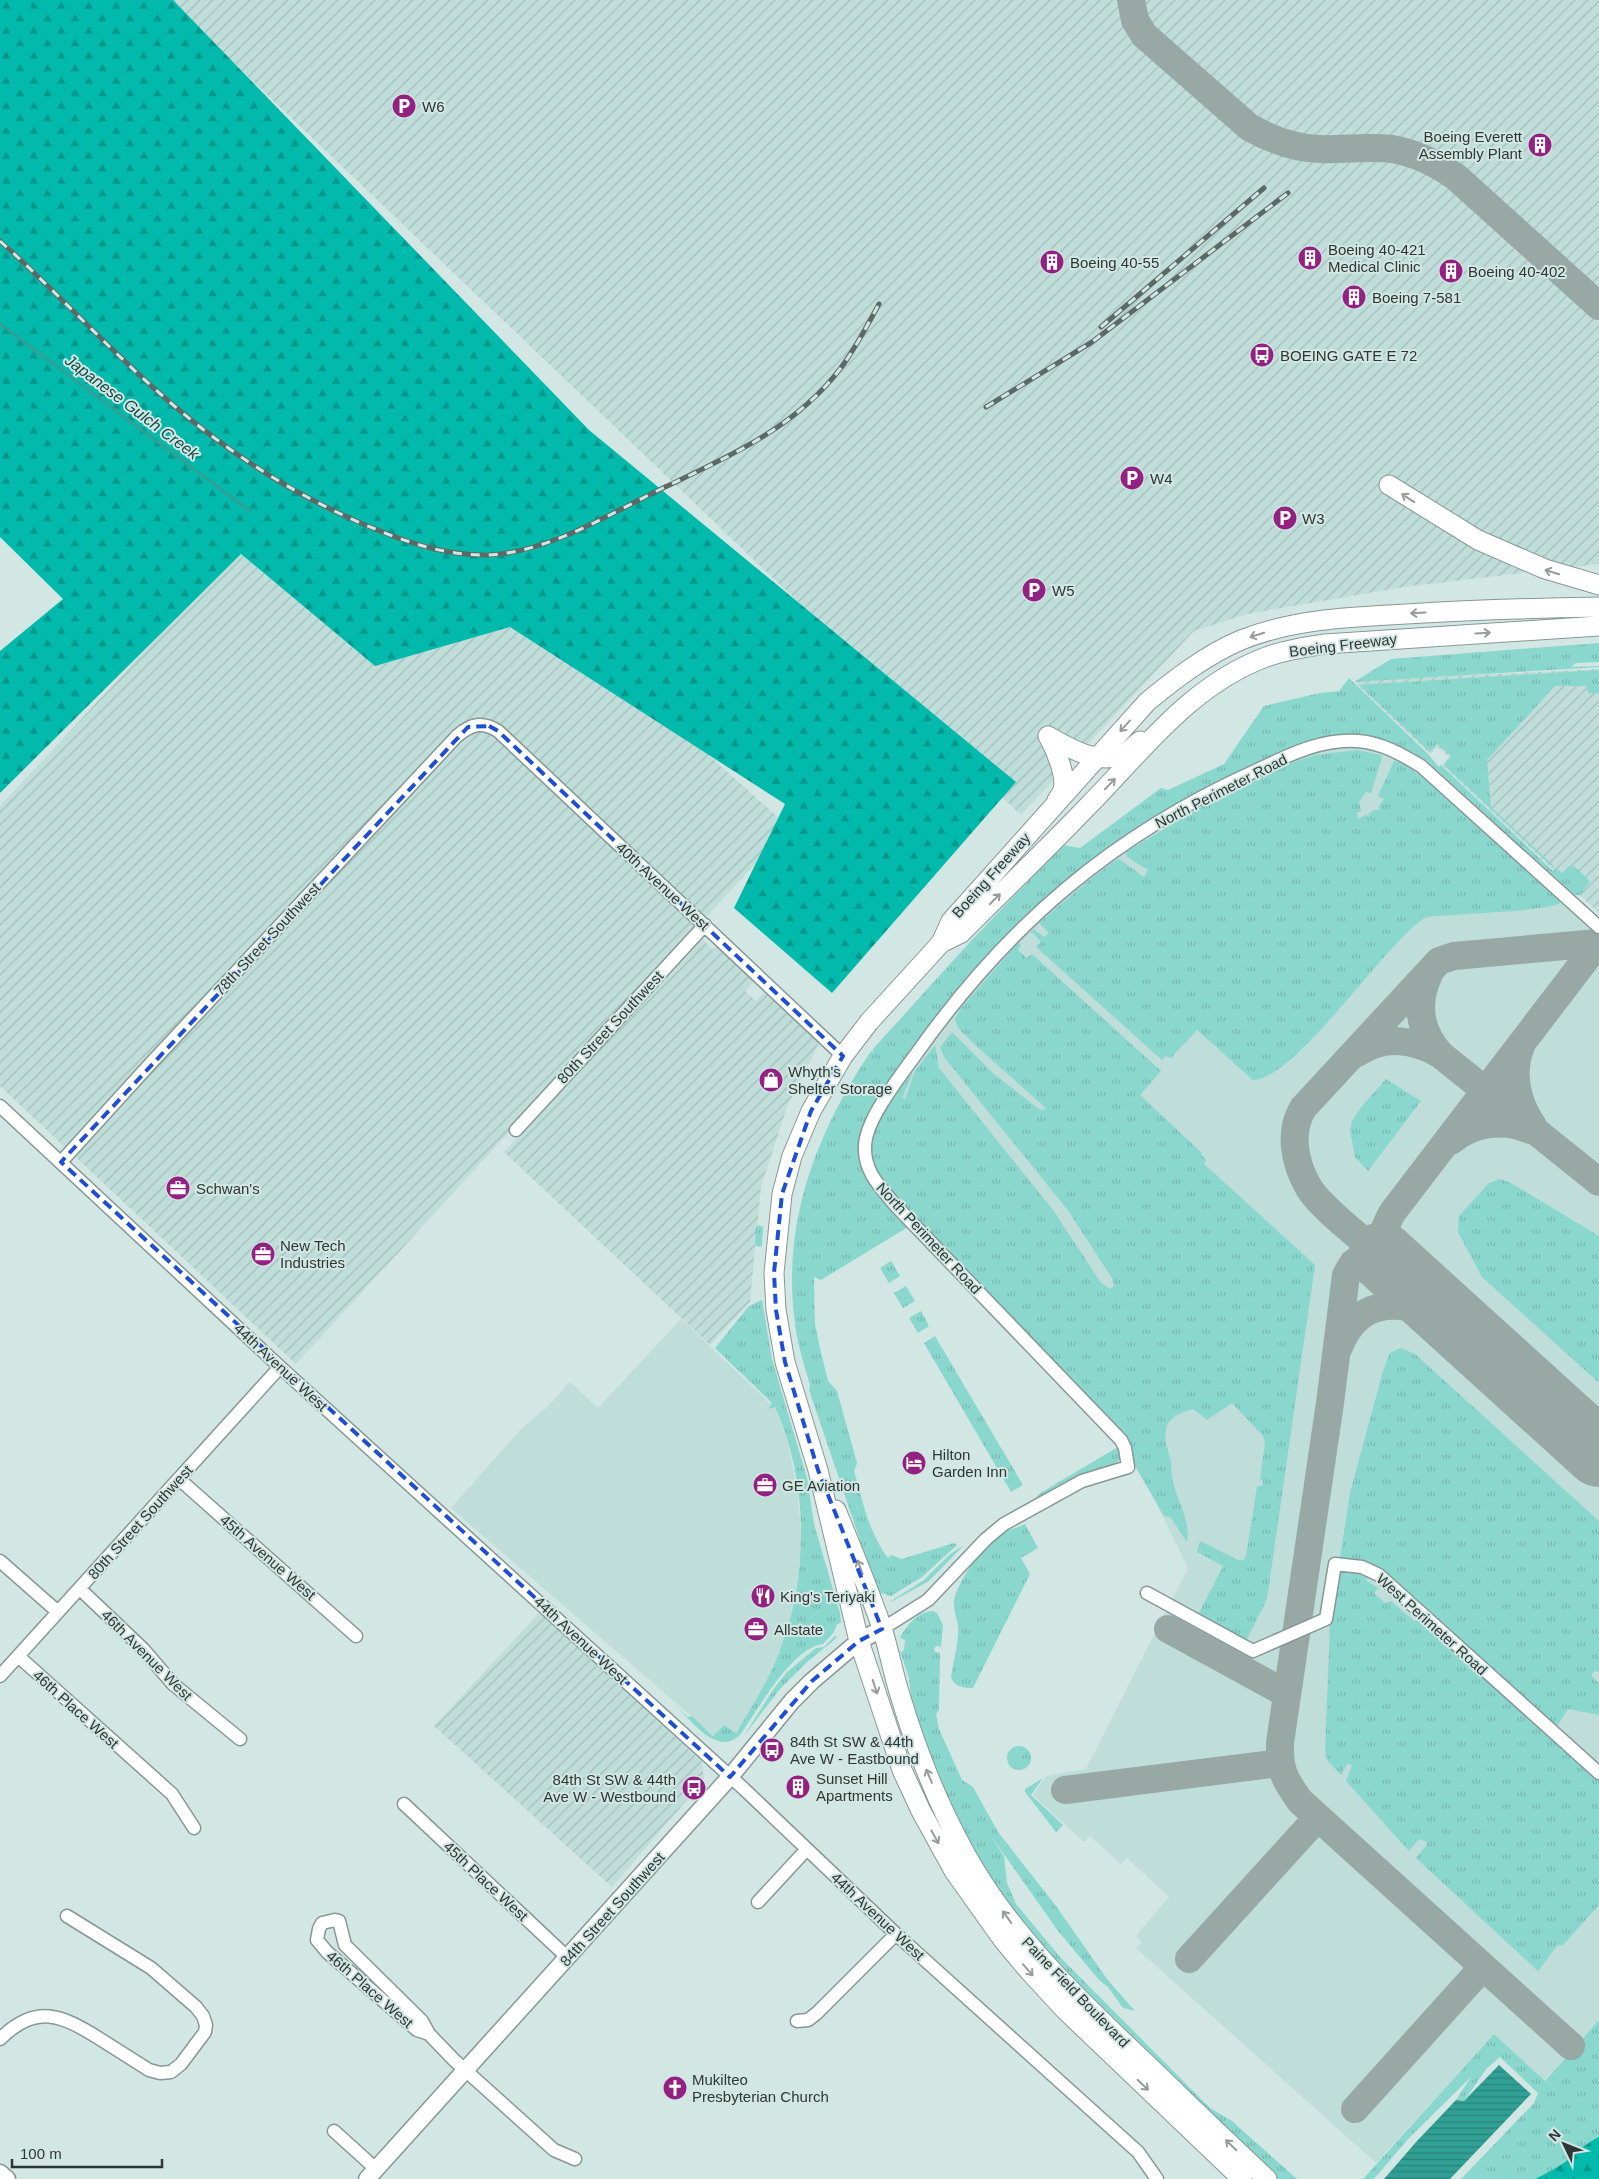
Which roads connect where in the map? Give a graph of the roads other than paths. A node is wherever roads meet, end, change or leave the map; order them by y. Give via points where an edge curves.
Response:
1 (1389, 485) dead end
2 (1599, 585) edge
3 (1599, 606) edge
4 (1599, 626) edge
5 (1186, 704) junction
6 (478, 724) joint
7 (1097, 757) junction
8 (1054, 805) junction
9 (705, 925) junction
10 (1599, 927) edge
11 (941, 943) junction
12 (843, 1056) junction
13 (0, 1106) edge
14 (516, 1130) dead end
15 (60, 1162) junction
16 (280, 1367) junction
17 (1128, 1467) joint
18 (818, 1470) junction
19 (179, 1479) junction
20 (0, 1561) edge
21 (80, 1589) junction
22 (1147, 1593) dead end
23 (58, 1612) junction
24 (882, 1629) junction
25 (356, 1636) dead end
26 (859, 1641) junction
27 (18, 1656) junction
28 (0, 1676) edge
29 (240, 1739) dead end
30 (1599, 1773) edge
31 (730, 1777) junction
32 (404, 1804) dead end
33 (194, 1828) dead end
34 (807, 1849) junction
35 (758, 1902) dead end
36 (67, 1916) dead end
37 (896, 1934) junction
38 (568, 1958) junction
39 (797, 2021) dead end
40 (429, 2034) junction
41 (0, 2039) edge
42 (466, 2070) junction
43 (334, 2131) dead end
44 (576, 2159) dead end
45 (0, 2173) edge
46 (371, 2174) edge
47 (7, 2179) edge
48 (1157, 2179) edge
49 (1242, 2179) edge
50 (1267, 2179) edge

2 -> 1 highway via 1545,570 1478,540
3 -> 7 highway, Boeing Freeway via 1466,610 1292,624 1242,640 1207,657 1147,702
5 -> 4 highway, Boeing Freeway via 1240,669 1292,649 1417,637
5 - 7 highway via 1125,753
11 -> 5 highway, Boeing Freeway via 961,933
6 - 9 street, 40th Avenue West via 498,731
6 - 15 street, 78th Street Southwest via 457,736
7 - 8 highway, Boeing Freeway
7 - 8 highway via 1048,736 1060,764 1063,781 1063,790
8 - 11 highway, Boeing Freeway via 951,922
9 - 12 street, 40th Avenue West
9 - 14 street, 80th Street Southwest
10 - 17 street, North Perimeter Road via 1421,766 1375,744 1342,742 1296,752 1176,810 1116,849 1065,888 978,973 939,1021 873,1118 867,1132 866,1162 871,1176 896,1206 1121,1440
11 - 12 highway via 869,1022
12 - 18 highway via 810,1112 792,1156 782,1194 774,1273 776,1310 785,1362
13 - 15 street, 44th Avenue West
15 - 16 street, 44th Avenue West
16 - 19 street, 80th Street Southwest
16 - 31 street, 44th Avenue West
17 - 24 street, 84th Street Southwest via 1082,1481 1004,1524 986,1538 928,1600
24 -> 18 highway via 860,1567
18 - 26 highway
19 - 21 street, 80th Street Southwest
19 - 25 street, 45th Avenue West
20 - 23 street
21 - 23 street, 80th Street Southwest
21 - 29 street, 46th Avenue West via 143,1649 173,1684
22 - 30 street, West Perimeter Road via 1253,1651 1326,1619 1335,1564 1367,1568 1379,1575
23 - 27 street, 80th Street Southwest
24 - 26 main road, 84th Street Southwest
50 -> 24 highway, Paine Field Boulevard via 1077,1998 1014,1928 988,1891 946,1815 921,1756 900,1697
26 - 31 main road, 84th Street Southwest via 792,1701
26 -> 49 highway, Paine Field Boulevard via 902,1770 921,1811 954,1871 997,1932 1066,2010
27 - 28 street, 80th Street Southwest
27 - 33 street, 46th Place West via 172,1794
31 - 34 street, 44th Avenue West
31 - 38 main road, 84th Street Southwest
32 - 38 street, 45th Place West
34 - 35 street
34 - 37 street, 44th Avenue West
36 - 41 street via 151,1968 196,2007 203,2016 205,2032 176,2068 160,2073 149,2070 66,2019 32,2018 17,2024
37 - 39 street via 817,2013 808,2020
37 - 48 street, 44th Avenue West via 1138,2152
38 - 42 main road, 84th Street Southwest
40 - 40 street, 46th Place West via 417,2030 327,1952 317,1940 322,1923 339,1922 345,1945 422,2021
40 - 42 street, 46th Place West
42 - 44 street, 46th Place West via 554,2150
42 - 46 main road, 84th Street Southwest
43 - 46 street
45 - 47 main road

